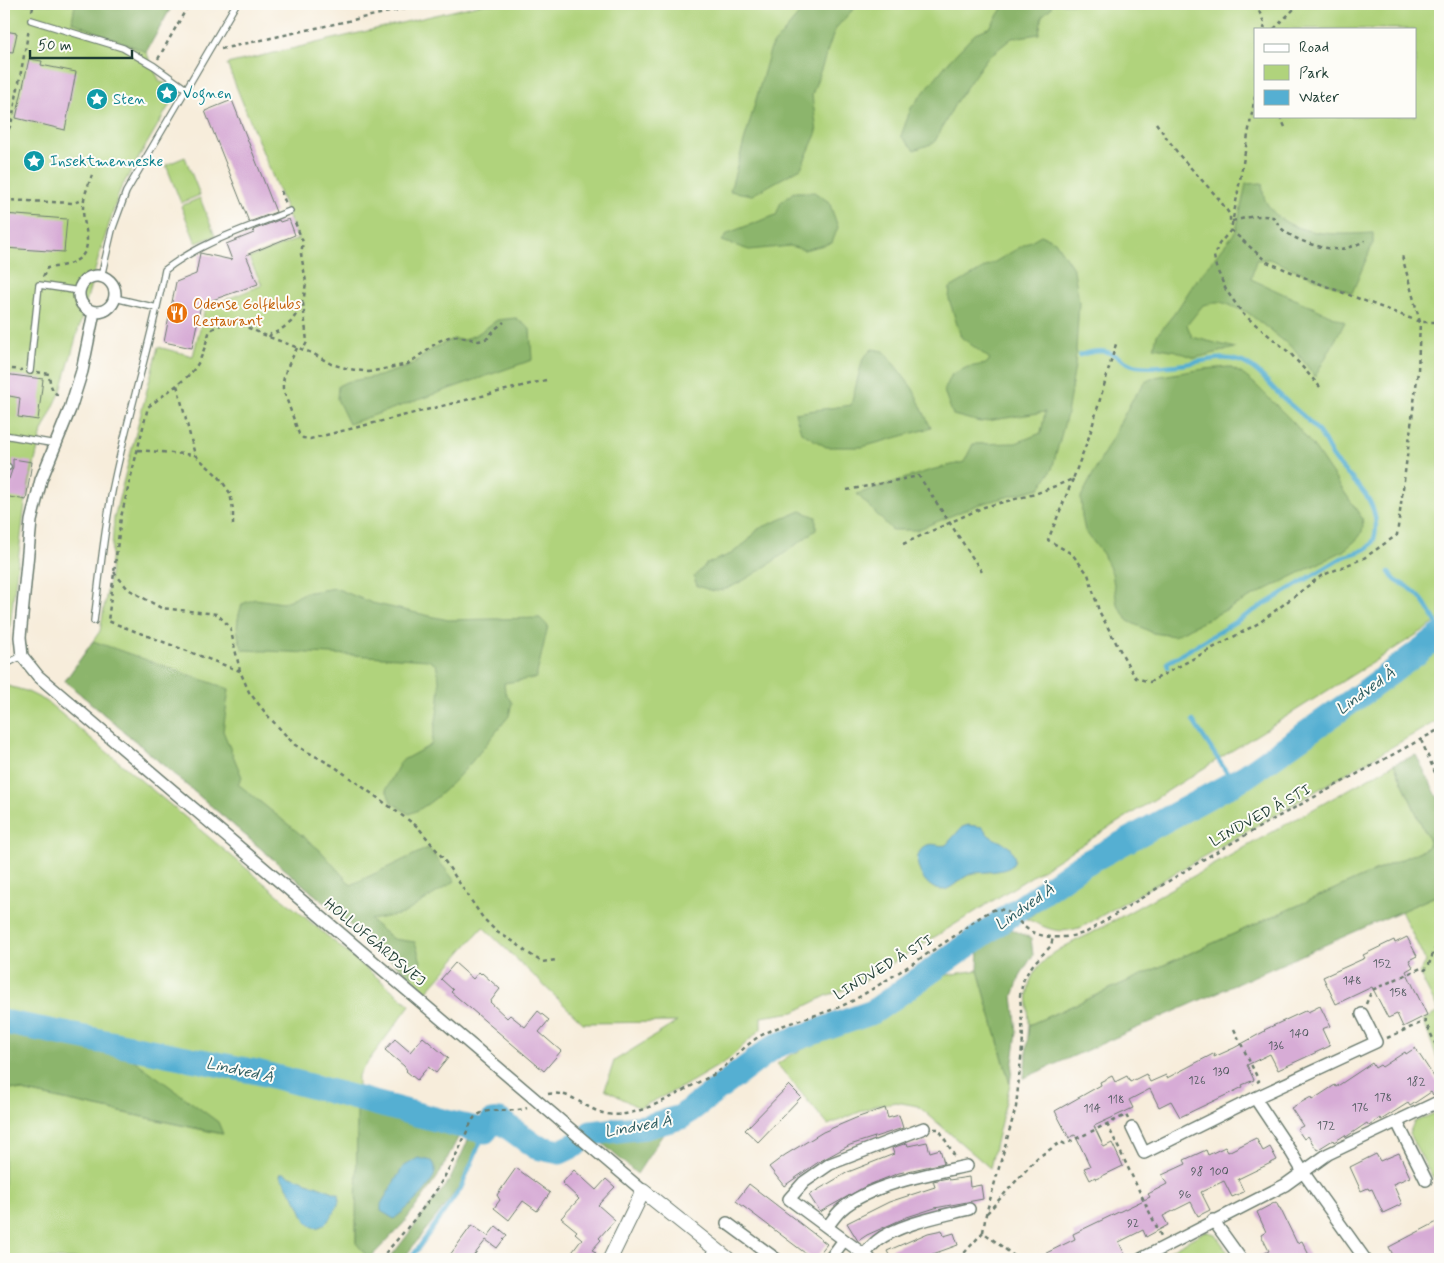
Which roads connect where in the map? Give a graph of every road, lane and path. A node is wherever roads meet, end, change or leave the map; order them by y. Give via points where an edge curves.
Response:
1 (189, 4) edge
2 (236, 4) edge
3 (425, 4) edge
4 (1256, 4) edge
5 (1299, 4) edge
6 (31, 20) joint
7 (1264, 28) edge
8 (1275, 28) edge
9 (208, 52) junction
10 (154, 66) junction
11 (186, 89) junction
12 (1254, 107) edge
13 (1281, 118) edge
14 (1156, 123) dead end
15 (1285, 126) dead end
16 (4, 136) edge
17 (92, 175) dead end
18 (281, 191) dead end
19 (84, 199) junction
20 (4, 200) edge
21 (290, 211) junction
22 (1232, 221) junction
23 (1231, 230) junction
24 (1365, 241) dead end
25 (1402, 256) dead end
26 (101, 277) junction
27 (39, 285) junction
28 (80, 291) junction
29 (115, 298) junction
30 (302, 301) junction
31 (157, 308) junction
32 (94, 312) junction
33 (504, 322) dead end
34 (1420, 322) junction
35 (1440, 322) edge
36 (269, 337) junction
37 (1116, 344) dead end
38 (297, 348) junction
39 (303, 350) junction
40 (4, 368) edge
41 (30, 372) joint
42 (49, 374) dead end
43 (546, 380) dead end
44 (177, 385) junction
45 (1320, 387) dead end
46 (72, 403) junction
47 (4, 436) edge
48 (56, 444) junction
49 (138, 450) junction
50 (195, 455) junction
51 (1073, 479) junction
52 (847, 490) dead end
53 (951, 523) junction
54 (233, 525) dead end
55 (903, 544) dead end
56 (114, 572) junction
57 (982, 572) dead end
58 (94, 621) dead end
59 (22, 656) junction
60 (4, 665) edge
61 (240, 671) junction
62 (1440, 729) edge
63 (1421, 740) junction
64 (1440, 784) edge
65 (1440, 935) edge
66 (1053, 937) junction
67 (556, 960) dead end
68 (1362, 1014) joint
69 (1234, 1029) dead end
70 (1376, 1042) junction
71 (1440, 1054) edge
72 (1255, 1098) junction
73 (536, 1101) junction
74 (1440, 1101) edge
75 (1397, 1122) junction
76 (1107, 1124) junction
77 (924, 1128) joint
78 (1132, 1128) joint
79 (964, 1167) joint
80 (1303, 1172) junction
81 (1426, 1180) dead end
82 (644, 1191) junction
83 (969, 1209) dead end
84 (986, 1214) junction
85 (1213, 1220) junction
86 (727, 1223) dead end
87 (827, 1227) junction
88 (983, 1232) junction
89 (844, 1240) junction
90 (1166, 1246) junction
91 (867, 1257) edge
92 (380, 1259) edge
93 (610, 1259) edge
94 (728, 1259) edge
95 (776, 1259) edge
96 (830, 1259) edge
97 (959, 1259) edge
98 (1018, 1259) edge
99 (1141, 1259) edge
100 (1241, 1259) edge
101 (1365, 1259) edge

1 - 10 path
2 - 9 lane
3 - 9 path
4 - 7 path
5 - 8 path
6 - 10 lane via 123,48
6 - 16 path via 11,125
9 - 11 lane
10 - 11 lane
11 - 26 lane via 126,192 112,230
12 - 22 path
13 - 15 path
14 - 23 path via 1185,162 1224,205 1230,215
17 - 19 path
18 - 21 path
19 - 20 path via 73,203
19 - 27 path via 88,242 84,253 68,265 47,268
21 - 30 path via 303,242 301,254 306,282
21 - 31 lane via 181,257 165,270
22 - 23 path
22 - 24 path via 1272,216 1291,235 1335,249
23 - 34 path via 1267,262
23 - 45 path via 1214,256 1226,290 1242,314 1291,354
25 - 34 path
26 - 28 street via 88,279
26 - 29 street via 112,284
27 - 28 lane
27 - 41 lane
28 - 32 street via 84,307
29 - 31 lane
29 - 32 street via 110,308
30 - 36 path via 291,322
30 - 39 path via 307,342
31 - 58 lane via 114,481
32 - 46 street
33 - 39 path via 479,342 448,337 408,364 369,372 331,364
34 - 35 path
34 - 51 path via 1418,371 1397,535 1364,558 1321,576 1259,623 1150,682 1136,678 1128,665 1100,611 1088,574 1072,554 1048,540
36 - 38 path
36 - 44 path via 231,320 210,330 200,361 192,373
37 - 51 path via 1090,434
38 - 39 path
38 - 43 path via 287,367 283,389 299,434 310,439
40 - 41 path
42 - 46 path via 50,386 58,396
44 - 49 path via 148,407
44 - 50 path
46 - 48 street
47 - 48 lane
48 - 59 street via 41,480 31,521 20,638
49 - 50 path
49 - 56 path via 121,517
50 - 54 path via 230,493
51 - 53 path via 984,508
52 - 53 path via 920,476
53 - 55 path
53 - 57 path
56 - 61 path via 128,589 161,608 217,614 230,627
56 - 61 path via 108,621
59 - 60 lane
59 - 73 street, HOLLUFGÅRDSVEJ via 38,676
61 - 67 path via 249,692 295,745 335,767 418,827 483,918 497,932 542,962
62 - 63 path, LINDVED Å STI
63 - 64 path
63 - 66 path, LINDVED Å STI via 1204,859 1087,932 1074,937
65 - 68 path via 1428,967 1372,990
66 - 73 path, LINDVED Å STI via 1022,926 1002,909 991,911 852,1001 763,1034 718,1072 655,1105 615,1114 601,1112 562,1094 545,1095
66 - 84 path via 1051,946 1034,962 1024,978 1020,995 1023,1039 1016,1107
68 - 70 street
69 - 72 path via 1258,1081 1248,1087
70 - 71 path via 1425,1021
70 - 72 street
72 - 78 street via 1144,1153
72 - 80 street
73 - 82 street, HOLLUFGÅRDSVEJ
73 - 92 path, LINDVED Å STI via 525,1109 492,1110 473,1118 466,1137 430,1199
74 - 75 street
75 - 80 street via 1328,1154
75 - 81 street
76 - 78 path via 1126,1115
76 - 84 path via 1065,1144 1061,1142 1037,1158
76 - 90 path
77 - 79 path via 940,1129
77 - 87 street via 830,1164 804,1182 789,1199
79 - 87 street via 905,1180 865,1195 842,1209
80 - 85 street via 1284,1185
80 - 101 street
82 - 93 street
82 - 94 street, HOLLUFGÅRDSVEJ
83 - 91 street via 892,1232 878,1240
84 - 88 path
85 - 90 street
85 - 100 street
86 - 95 street
87 - 89 street
88 - 97 path
88 - 98 path
89 - 91 street
89 - 96 street
90 - 99 street

